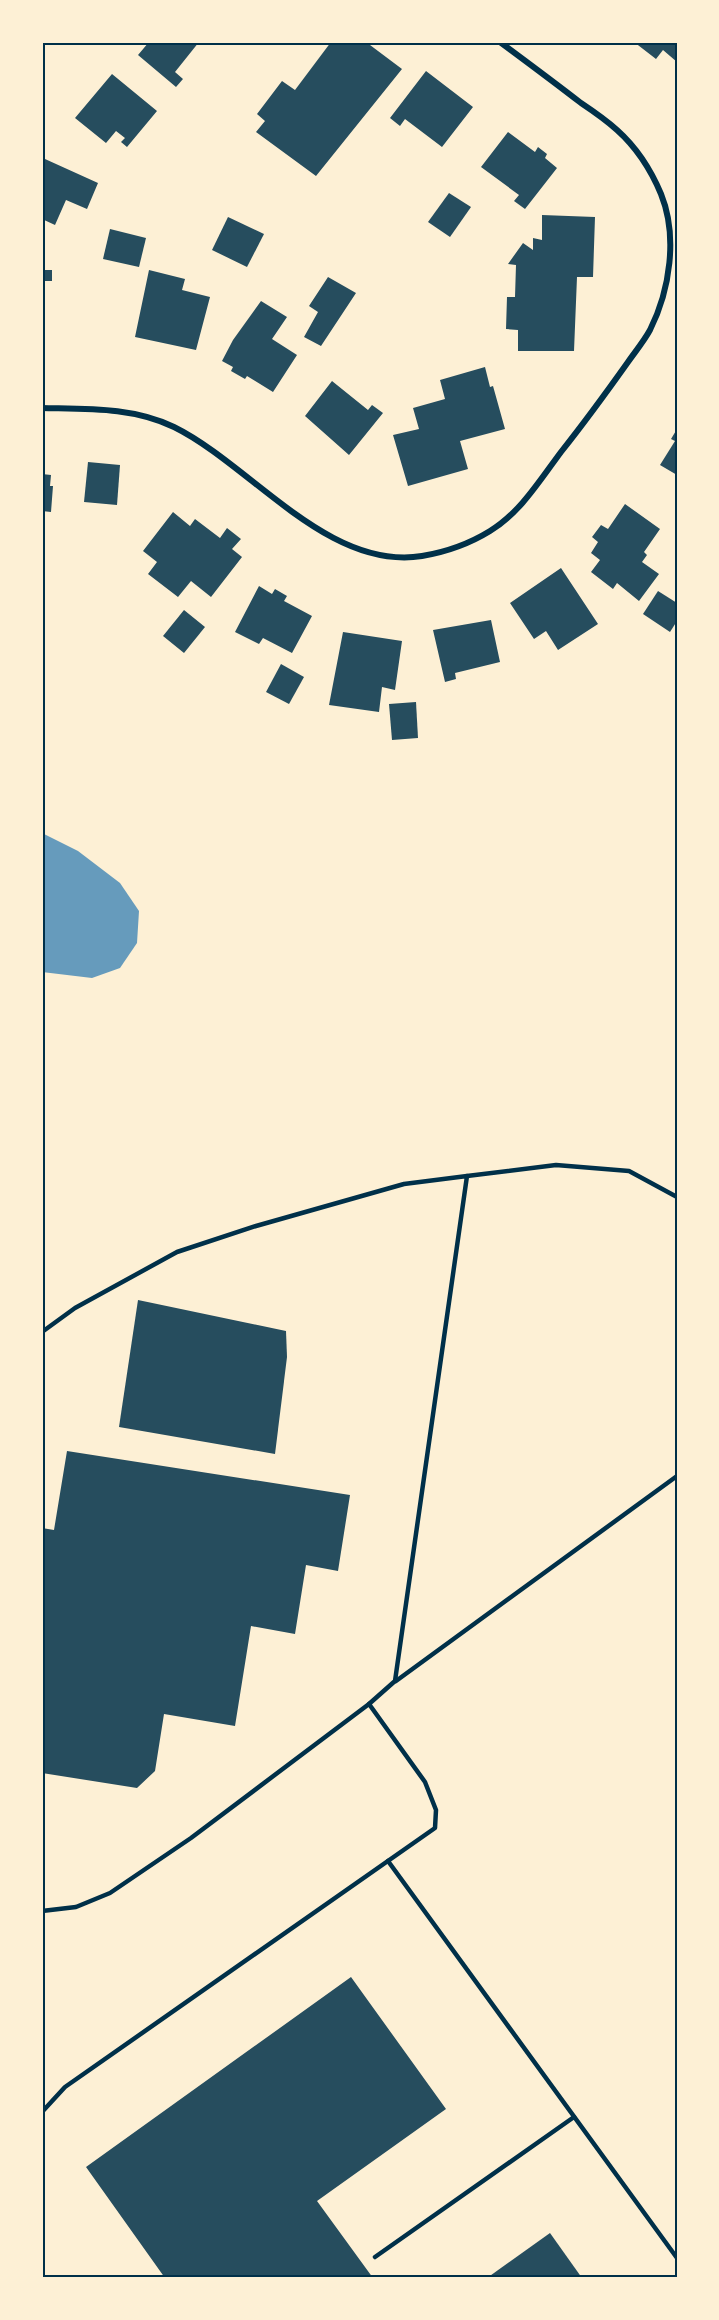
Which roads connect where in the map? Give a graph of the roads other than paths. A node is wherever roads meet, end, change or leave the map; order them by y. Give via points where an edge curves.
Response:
1 (500, 42) edge
2 (42, 408) edge
3 (467, 1176) junction
4 (677, 1197) edge
5 (42, 1332) edge
6 (677, 1476) edge
7 (395, 1682) junction
8 (369, 1704) junction
9 (388, 1861) junction
10 (42, 1911) edge
11 (42, 2112) edge
12 (574, 2117) junction
13 (375, 2257) dead end
14 (677, 2258) edge

1 - 2 street via 616,129 642,159 668,216 670,255 664,294 650,331 600,403 514,512 491,531 457,548 420,556 390,557 347,545 301,519 232,465 174,427 138,414
3 - 4 lane via 556,1165 629,1170
3 - 5 lane via 404,1184 177,1252 75,1308
3 - 7 lane
6 - 7 lane
7 - 8 lane
8 - 9 lane via 425,1782 436,1810 435,1828
8 - 10 lane via 191,1838 110,1893 76,1907
9 - 11 lane via 65,2087
9 - 12 lane
12 - 13 lane
12 - 14 lane

